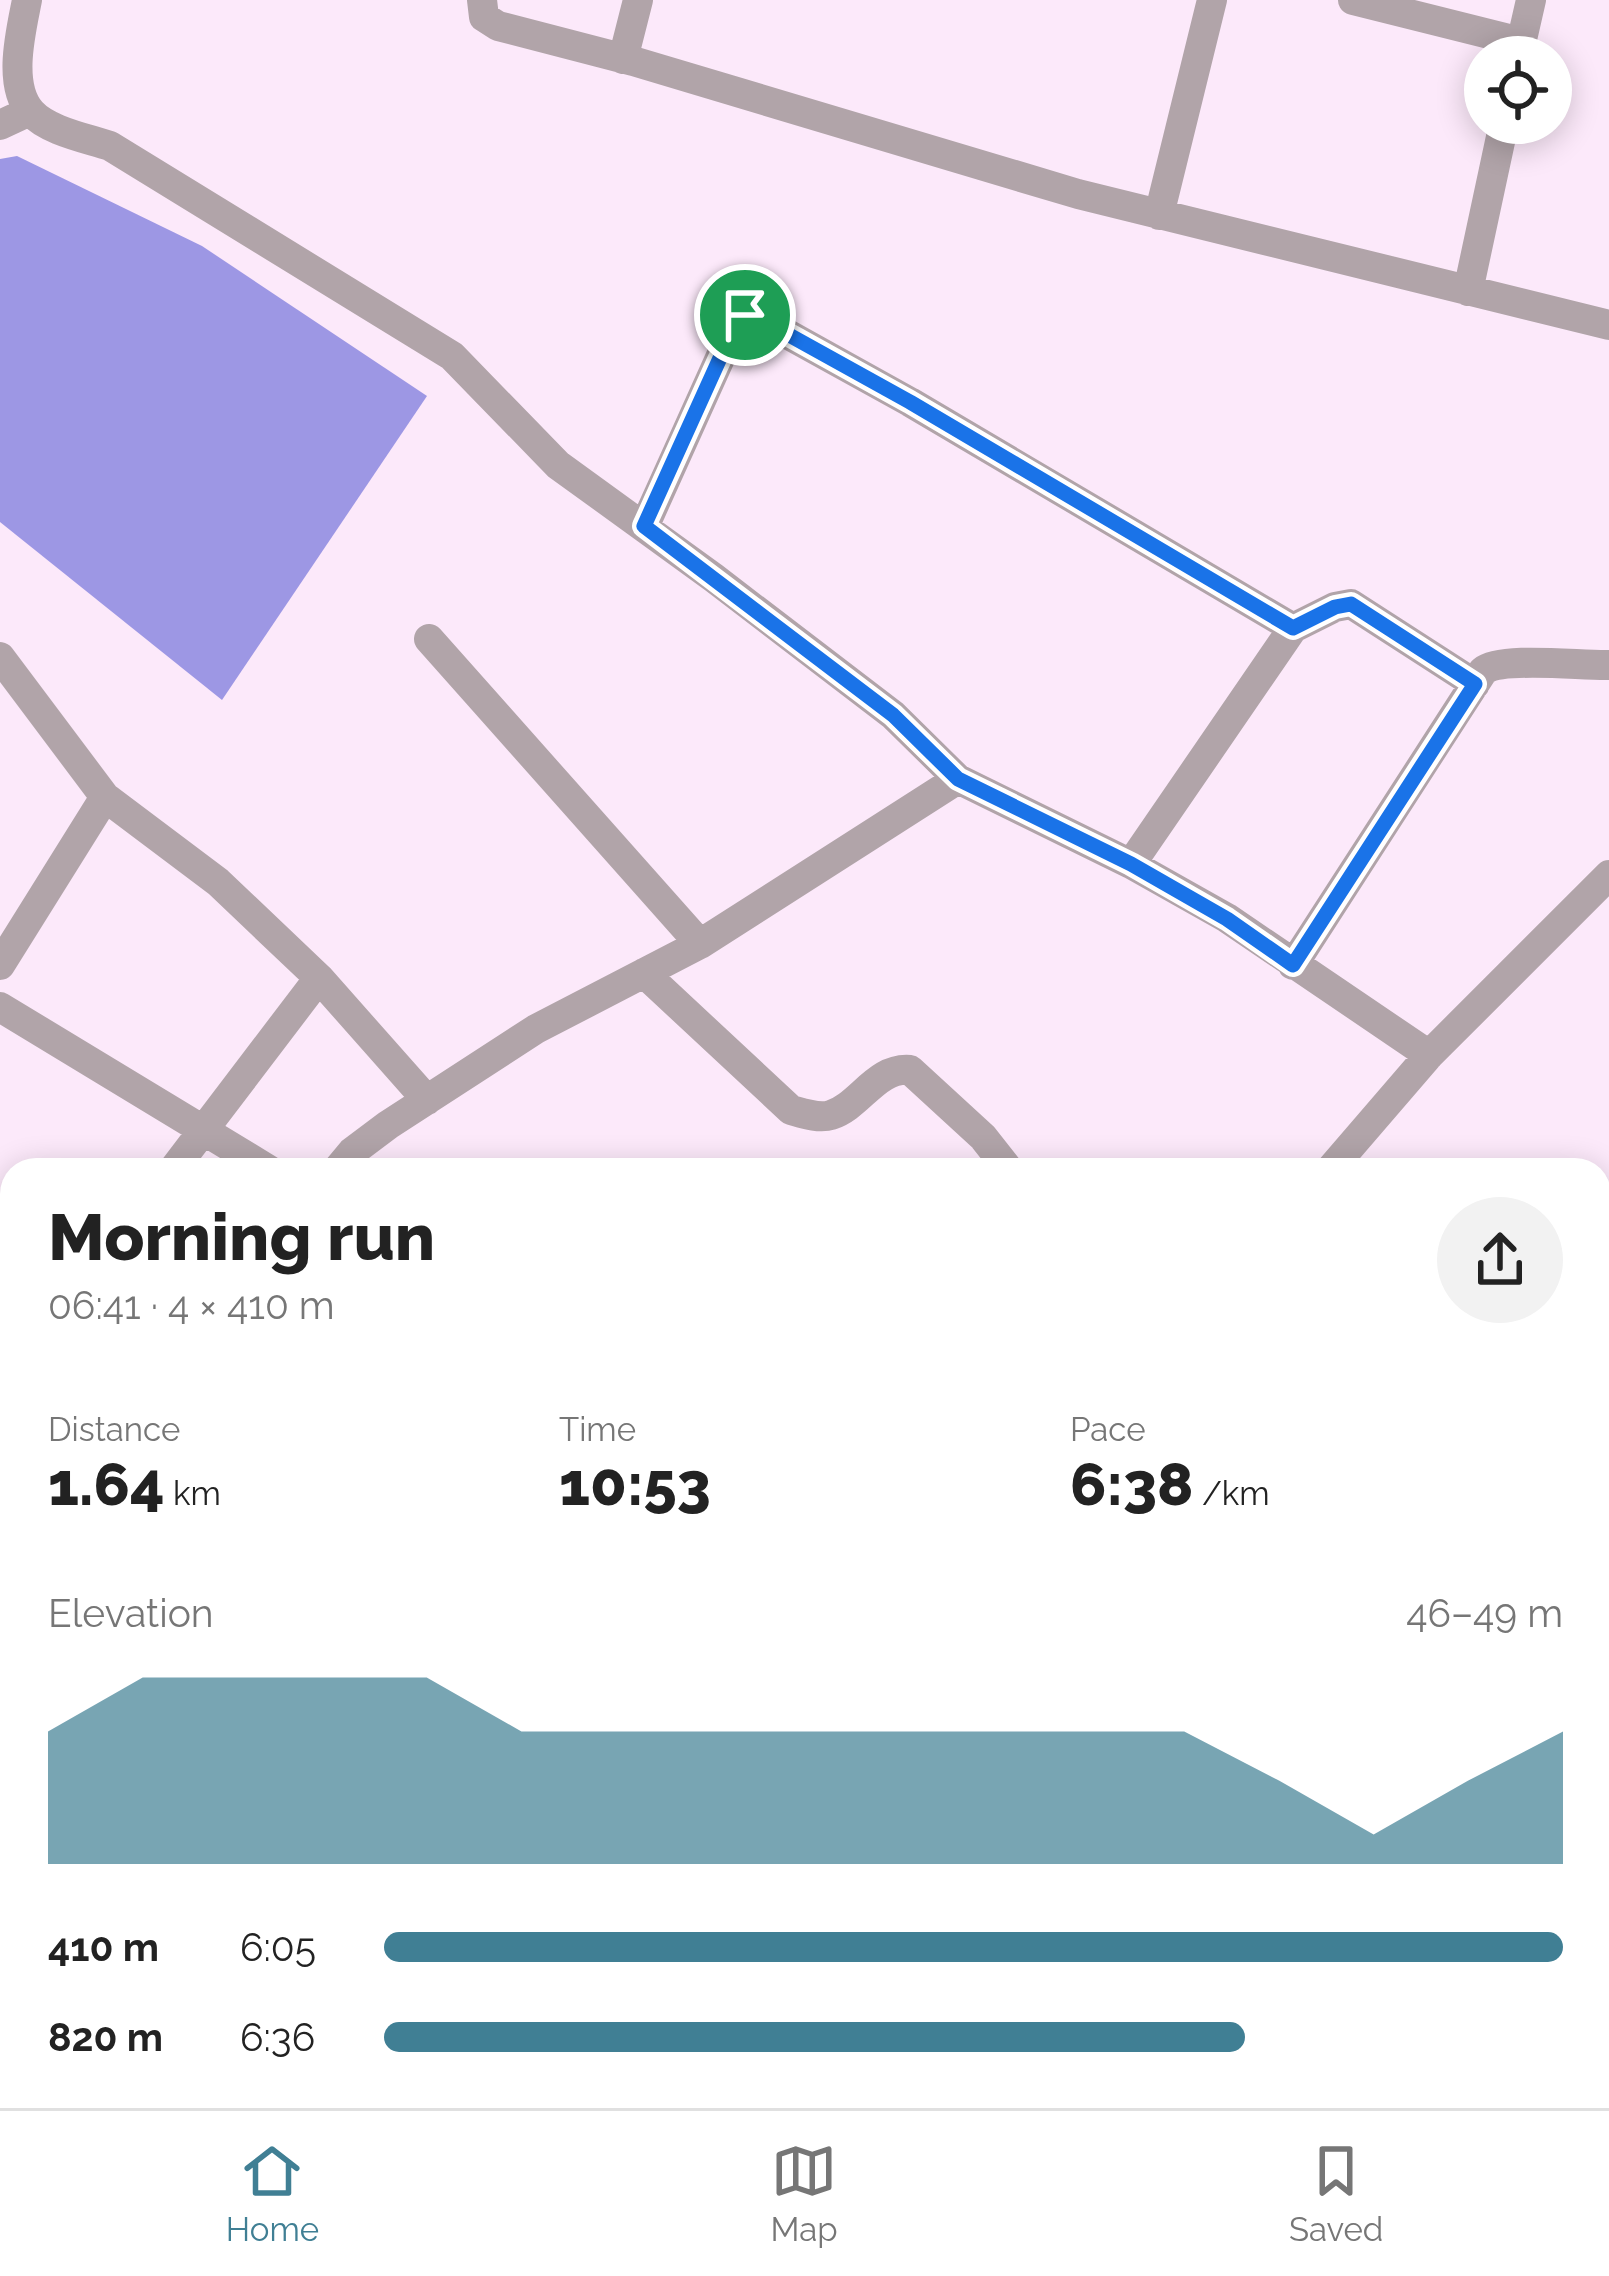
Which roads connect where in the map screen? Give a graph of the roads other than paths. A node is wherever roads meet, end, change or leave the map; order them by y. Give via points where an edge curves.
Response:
1 (27, 0) edge
2 (482, 0) edge
3 (638, 0) edge
4 (1212, 0) edge
5 (1353, 0) edge
6 (1531, 0) edge
7 (1476, 36) edge
8 (1523, 36) edge
9 (623, 58) junction
10 (30, 112) junction
11 (0, 125) edge
12 (1500, 144) edge
13 (1159, 215) junction
14 (1468, 291) junction
15 (1609, 325) edge
16 (644, 526) junction
17 (1293, 628) junction
18 (429, 639) dead end
19 (0, 657) edge
20 (1609, 665) edge
21 (1475, 684) junction
22 (958, 779) junction
23 (105, 797) junction
24 (1131, 864) junction
25 (1609, 874) edge
26 (700, 944) junction
27 (0, 965) edge
28 (1293, 965) junction
29 (644, 973) junction
30 (319, 978) junction
31 (0, 1007) edge
32 (1429, 1055) junction
33 (427, 1100) junction
34 (202, 1129) junction
35 (181, 1158) edge
36 (249, 1158) edge
37 (347, 1158) edge
38 (1000, 1158) edge
39 (1340, 1158) edge

1 - 10 street via 20,84
2 - 9 street via 484,17 498,26
3 - 9 street
4 - 13 street
5 - 7 street
6 - 8 street
9 - 13 street
10 - 11 street
10 - 16 street via 110,146 452,356 558,465
12 - 14 street
13 - 14 street
14 - 15 street
16 - 17 street via 735,325 753,315
16 - 22 street via 893,715
17 - 21 street via 1351,604
17 - 24 street
18 - 26 street
19 - 23 street
20 - 21 street via 1490,665
21 - 28 street
22 - 24 street
22 - 26 street
23 - 27 street
23 - 30 street via 218,883
24 - 28 street
25 - 32 street
26 - 29 street
28 - 32 street
29 - 33 street via 536,1028
29 - 38 street via 791,1110 832,1115 890,1073 910,1070
30 - 33 street
30 - 34 street
31 - 34 street
32 - 39 street
33 - 37 street
34 - 35 street
34 - 36 street

